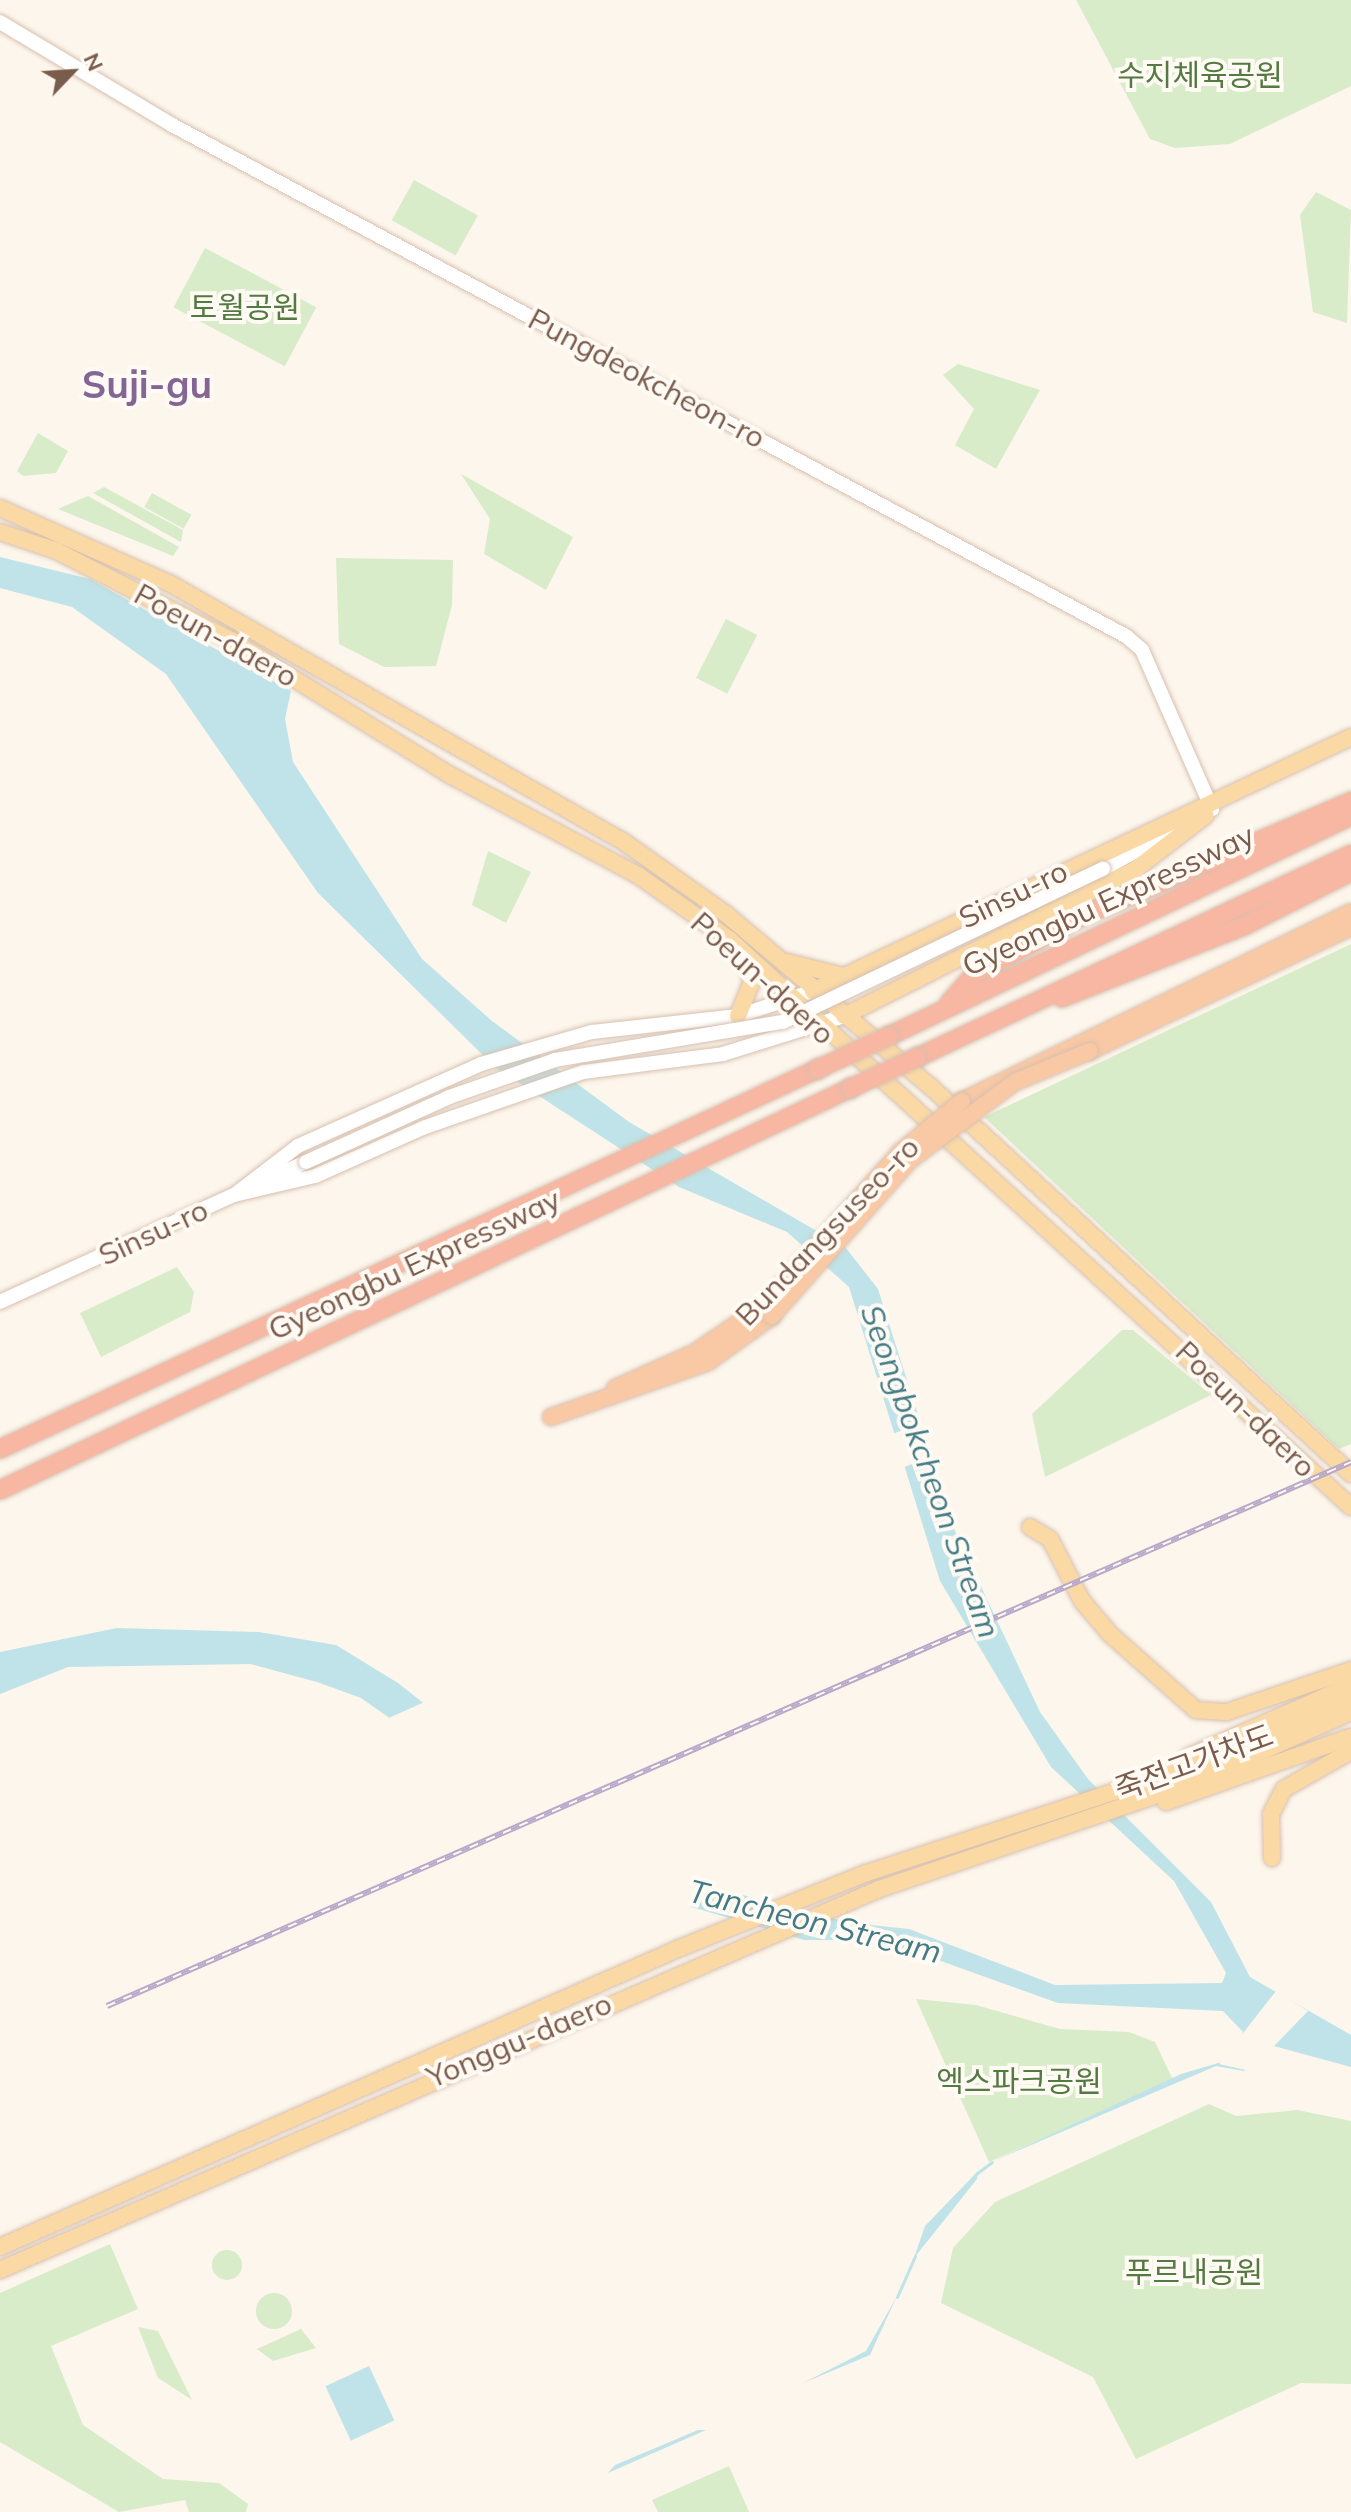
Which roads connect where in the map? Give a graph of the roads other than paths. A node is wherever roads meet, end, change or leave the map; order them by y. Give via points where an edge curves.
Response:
1 (0, 22) edge
2 (0, 508) edge
3 (0, 532) edge
4 (1351, 737) edge
5 (1351, 801) edge
6 (1217, 806) junction
7 (1351, 816) edge
8 (1351, 854) edge
9 (1351, 872) edge
10 (1351, 912) edge
11 (1351, 927) edge
12 (741, 951) junction
13 (783, 963) junction
14 (847, 974) junction
15 (772, 982) junction
16 (813, 991) junction
17 (791, 1000) junction
18 (1028, 1005) junction
19 (864, 1007) junction
20 (943, 1010) junction
21 (738, 1016) junction
22 (844, 1016) junction
23 (817, 1027) junction
24 (1087, 1044) junction
25 (234, 1195) junction
26 (0, 1302) edge
27 (767, 1311) junction
28 (0, 1449) edge
29 (1351, 1474) edge
30 (0, 1490) edge
31 (1351, 1507) edge
32 (1030, 1527) dead end
33 (1351, 1670) edge
34 (1351, 1685) edge
35 (1351, 1698) edge
36 (1351, 1712) edge
37 (1351, 1737) edge
38 (1351, 1751) edge
39 (1034, 1818) junction
40 (1049, 1834) junction
41 (1272, 1858) dead end
42 (0, 2247) edge
43 (0, 2270) edge

1 - 6 main road, Pungdeokcheon-ro via 172,125 1126,636 1142,650
2 - 13 main road, Poeun-daero via 171,584 624,842
3 - 12 main road, Poeun-daero via 57,551 233,641 452,776 639,876
4 - 6 main road, Sinsu-ro
5 - 20 highway via 1081,917 973,975
6 - 14 main road, Sinsu-ro via 1133,834
6 - 19 main road, Sinsu-ro via 1136,869
6 - 25 main road, Sinsu-ro, bridge via 1103,869 783,1022 555,1060 449,1097
7 - 20 highway, Gyeongbu Expressway
8 - 18 highway, Gyeongbu Expressway
9 - 18 highway via 1092,991
10 - 24 highway, Bundangsuseo-ro
11 - 24 highway, Bundangsuseo-ro
12 - 15 main road, Poeun-daero
12 - 21 main road via 752,981
13 - 14 main road
13 - 15 main road
13 - 16 main road, Poeun-daero
14 - 16 main road, Sinsu-ro
14 - 19 main road via 837,996
15 - 17 main road, Poeun-daero
16 - 17 main road
16 - 22 main road, Poeun-daero
17 - 21 main road
17 - 23 main road, Poeun-daero
18 - 30 highway, Gyeongbu Expressway, bridge
19 - 22 main road, Sinsu-ro
20 - 28 highway, Gyeongbu Expressway, bridge
21 - 25 main road via 555,1040 428,1085 298,1146
22 - 23 main road
22 - 29 main road, Poeun-daero via 931,1087
23 - 25 main road via 723,1054 583,1072 425,1127 315,1176
23 - 31 main road, Poeun-daero via 959,1144
24 - 27 highway, Bundangsuseo-ro, bridge via 1009,1073 934,1122
25 - 26 main road, Sinsu-ro
27 - 27 highway, Bundangsuseo-ro via 694,1353 551,1417 708,1362
32 - 33 main road via 1050,1539 1082,1601 1110,1634 1196,1710 1227,1712
34 - 39 main road
35 - 39 main road, 죽전고가차도 via 1231,1753
36 - 40 main road, 죽전고가차도 via 1236,1766
37 - 40 main road via 1275,1769
38 - 41 main road via 1284,1789 1271,1814
39 - 42 main road, Yonggu-daero via 867,1873 680,1948
40 - 43 main road, Yonggu-daero via 879,1889

